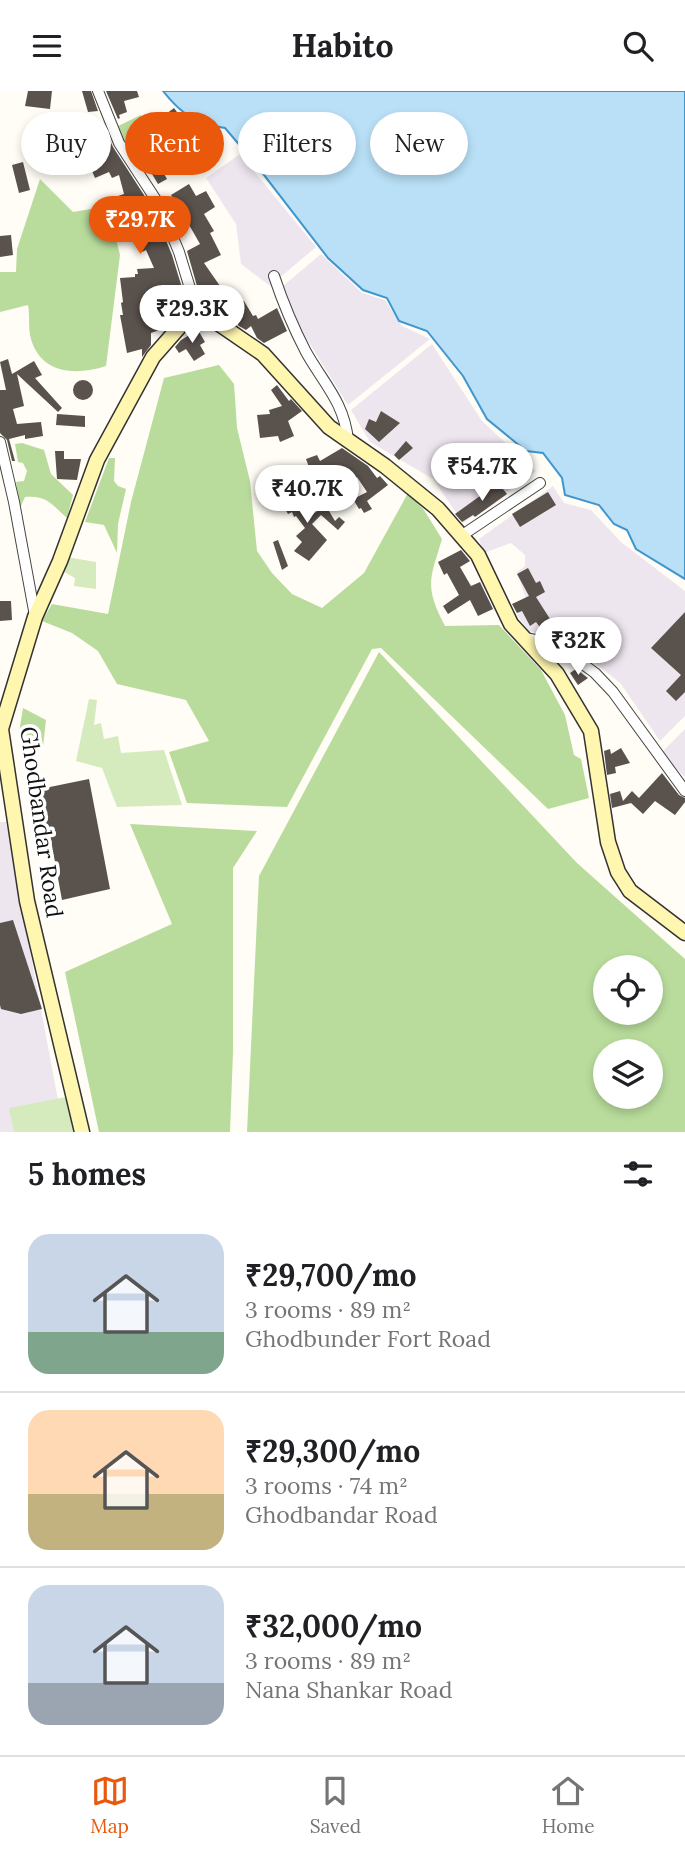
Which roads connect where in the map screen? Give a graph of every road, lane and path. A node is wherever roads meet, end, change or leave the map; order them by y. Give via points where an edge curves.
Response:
1 (98, 91) edge
2 (274, 276) dead end
3 (196, 308) junction
4 (348, 440) junction
5 (0, 442) edge
6 (540, 483) dead end
7 (461, 536) junction
8 (35, 617) junction
9 (524, 638) junction
10 (685, 790) edge
11 (685, 933) edge
12 (82, 1132) edge

1 - 3 street via 119,142 160,206
2 - 4 street via 286,314 343,411
3 - 4 street via 263,354 329,426
3 - 8 street, Ghodbandar Road via 153,357 97,460
4 - 7 street via 438,509
5 - 8 street
6 - 7 street
7 - 9 street via 478,555 511,624
8 - 12 street, Ghodbandar Road via 1,729 27,901
9 - 10 street via 554,643 595,673
9 - 11 street via 558,674 591,730 607,842 618,872 630,891

